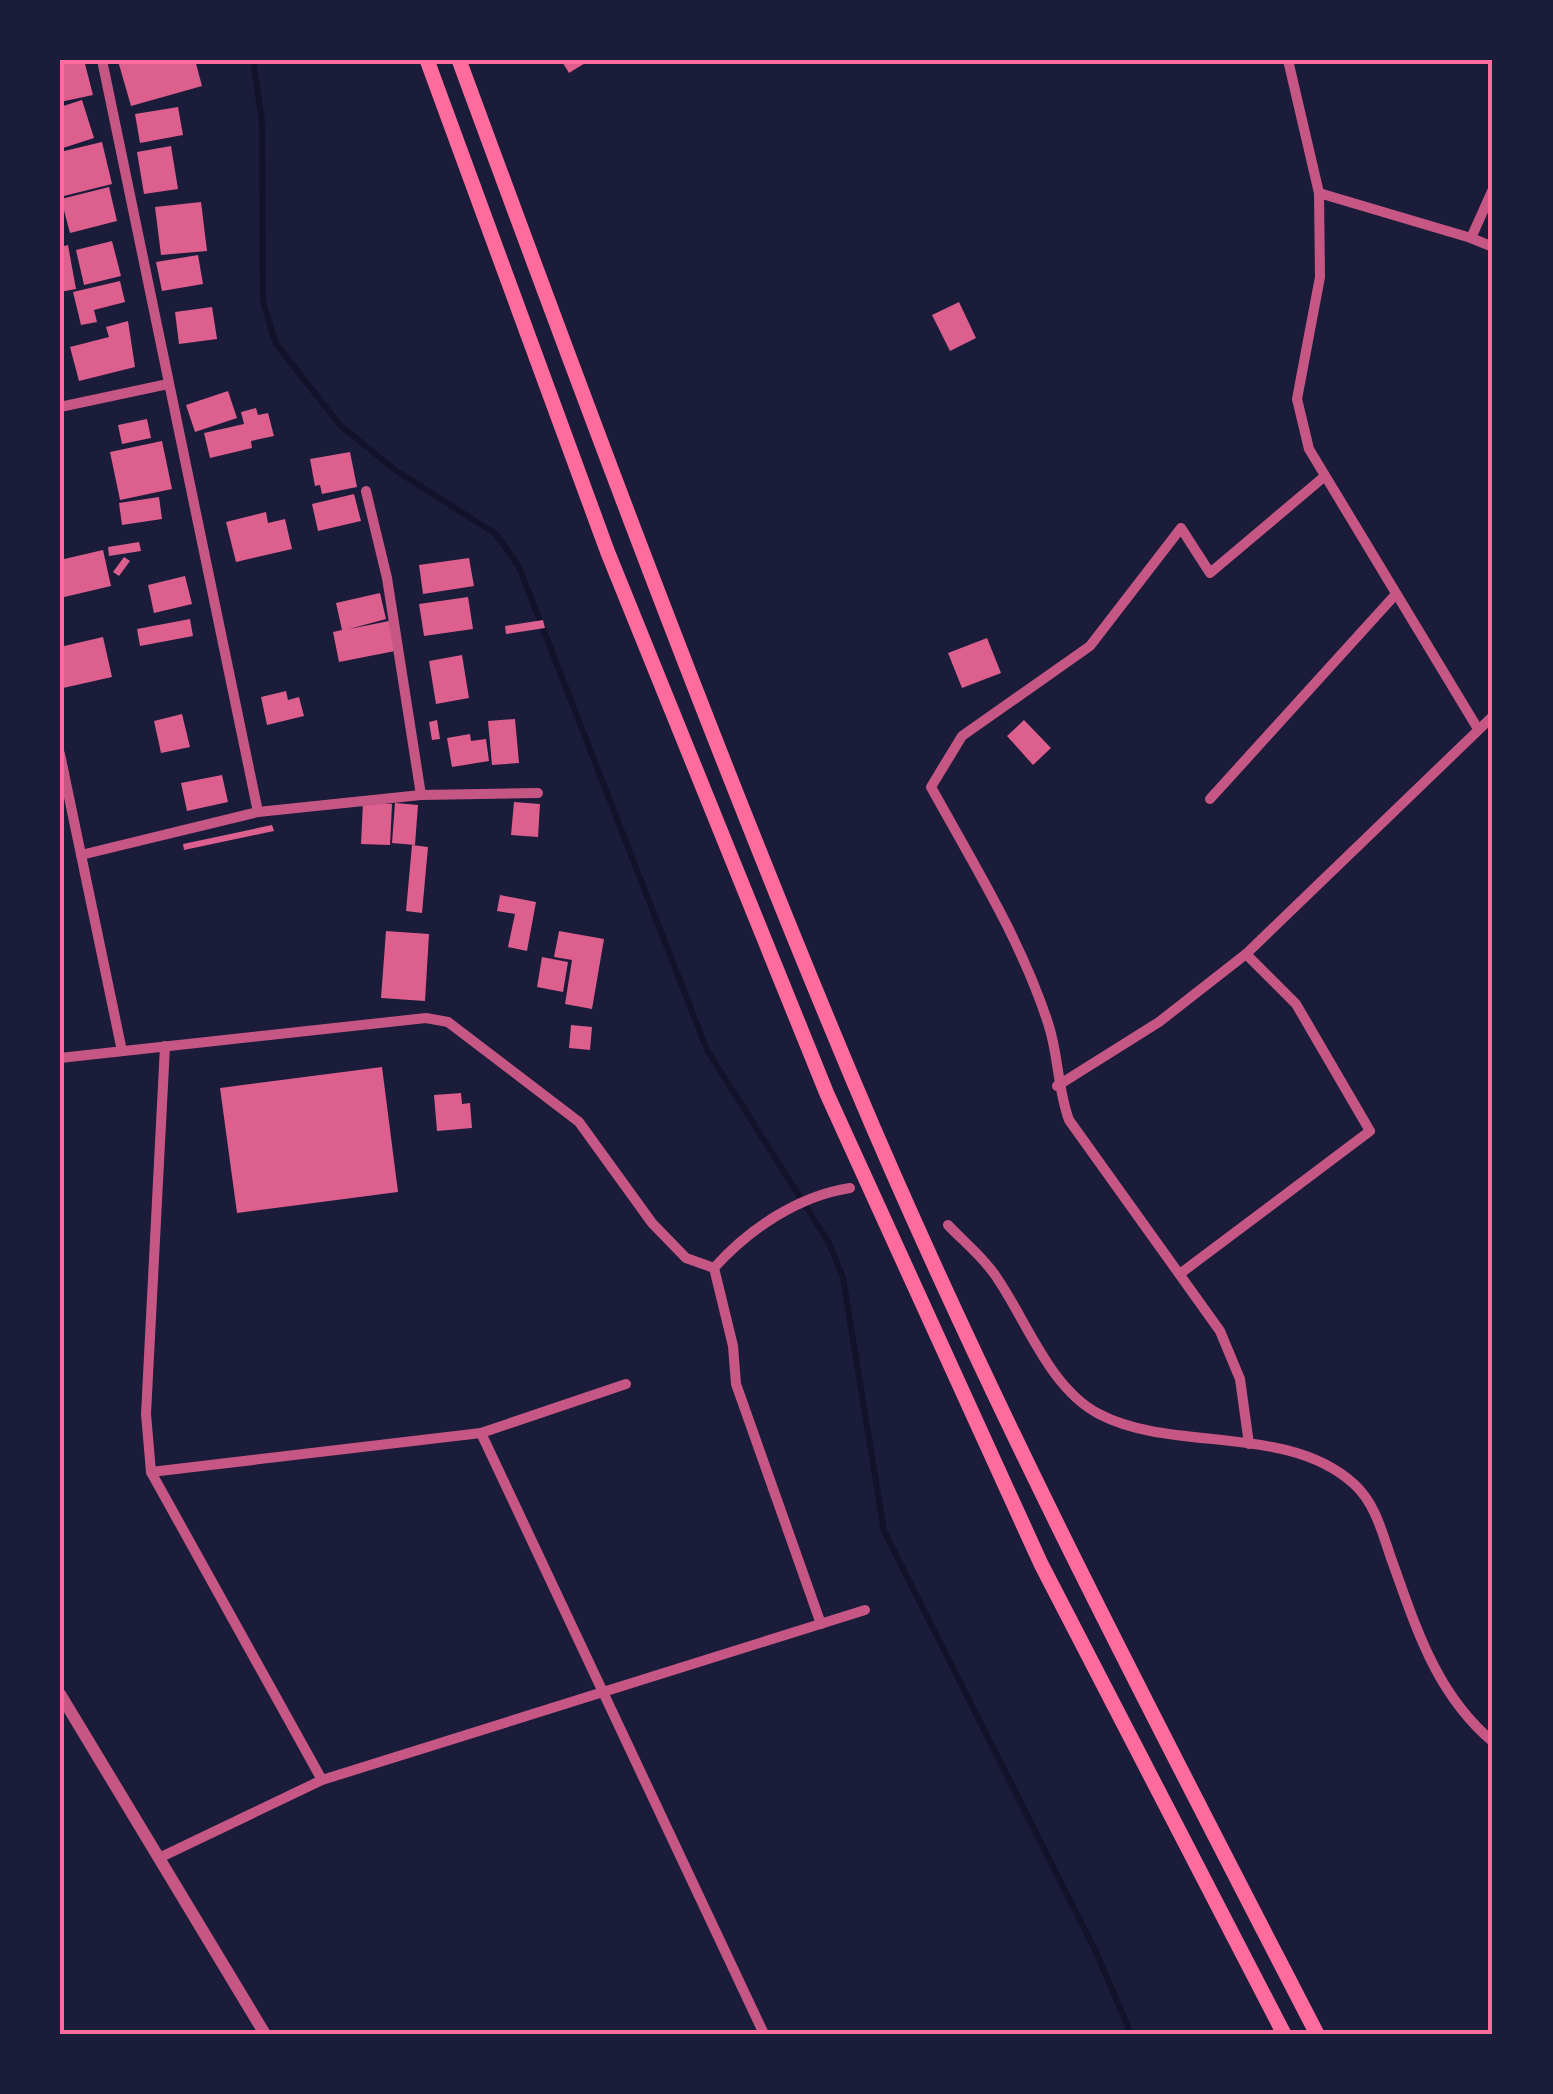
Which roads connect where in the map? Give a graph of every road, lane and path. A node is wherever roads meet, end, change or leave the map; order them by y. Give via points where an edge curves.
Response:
1 (102, 60) edge
2 (428, 60) edge
3 (459, 60) edge
4 (1288, 60) edge
5 (1493, 189) edge
6 (1319, 193) junction
7 (1471, 238) junction
8 (1493, 247) edge
9 (168, 384) junction
10 (60, 407) edge
11 (1325, 476) junction
12 (366, 491) dead end
13 (1396, 594) junction
14 (1493, 716) edge
15 (1478, 729) junction
16 (60, 754) edge
17 (62, 770) edge
18 (538, 793) dead end
19 (421, 795) junction
20 (1210, 799) dead end
21 (258, 812) junction
22 (81, 855) junction
23 (1246, 954) junction
24 (166, 1046) junction
25 (122, 1050) junction
26 (60, 1058) edge
27 (1057, 1086) junction
28 (850, 1188) dead end
29 (948, 1224) dead end
30 (714, 1268) junction
31 (1181, 1273) junction
32 (626, 1384) dead end
33 (481, 1433) junction
34 (1249, 1444) junction
35 (151, 1472) junction
36 (864, 1610) dead end
37 (820, 1624) junction
38 (601, 1692) junction
39 (60, 1694) edge
40 (1493, 1742) edge
41 (322, 1780) junction
42 (159, 1858) junction
43 (266, 2034) edge
44 (764, 2034) edge
45 (1284, 2034) edge
46 (1317, 2034) edge

1 - 9 street
2 - 45 main road via 608,553 827,1094 1041,1564
3 - 46 main road via 636,542 854,1082 1068,1551
4 - 6 street
5 - 7 street
6 - 7 street
6 - 11 street via 1320,277 1297,399 1309,449
7 - 8 street
9 - 10 street
9 - 21 street
11 - 13 street
11 - 27 street via 1210,573 1182,528 1090,646 962,736 930,788 997,904 1047,1019 1058,1055
12 - 19 street via 388,578
13 - 15 street
13 - 20 street
14 - 15 street
15 - 23 street
16 - 17 street
17 - 22 street
18 - 19 street
19 - 21 street
21 - 22 street
22 - 25 street
23 - 27 street via 1159,1022
23 - 31 street via 1296,1004 1370,1131
24 - 25 street
24 - 30 street via 426,1018 448,1022 579,1122 652,1223 686,1258
24 - 35 street via 146,1414
25 - 26 street
27 - 31 street via 1069,1120 1104,1174
28 - 30 street via 815,1194 735,1244
29 - 34 street via 993,1272 1067,1388 1100,1414
30 - 37 street via 736,1384
31 - 34 street via 1220,1331 1240,1379
32 - 33 street
33 - 35 street
33 - 38 street
34 - 40 street via 1330,1465 1357,1486 1375,1512 1440,1682
35 - 41 street
36 - 37 street
37 - 38 street
38 - 41 street
38 - 44 street
39 - 42 street
41 - 42 street
42 - 43 street

